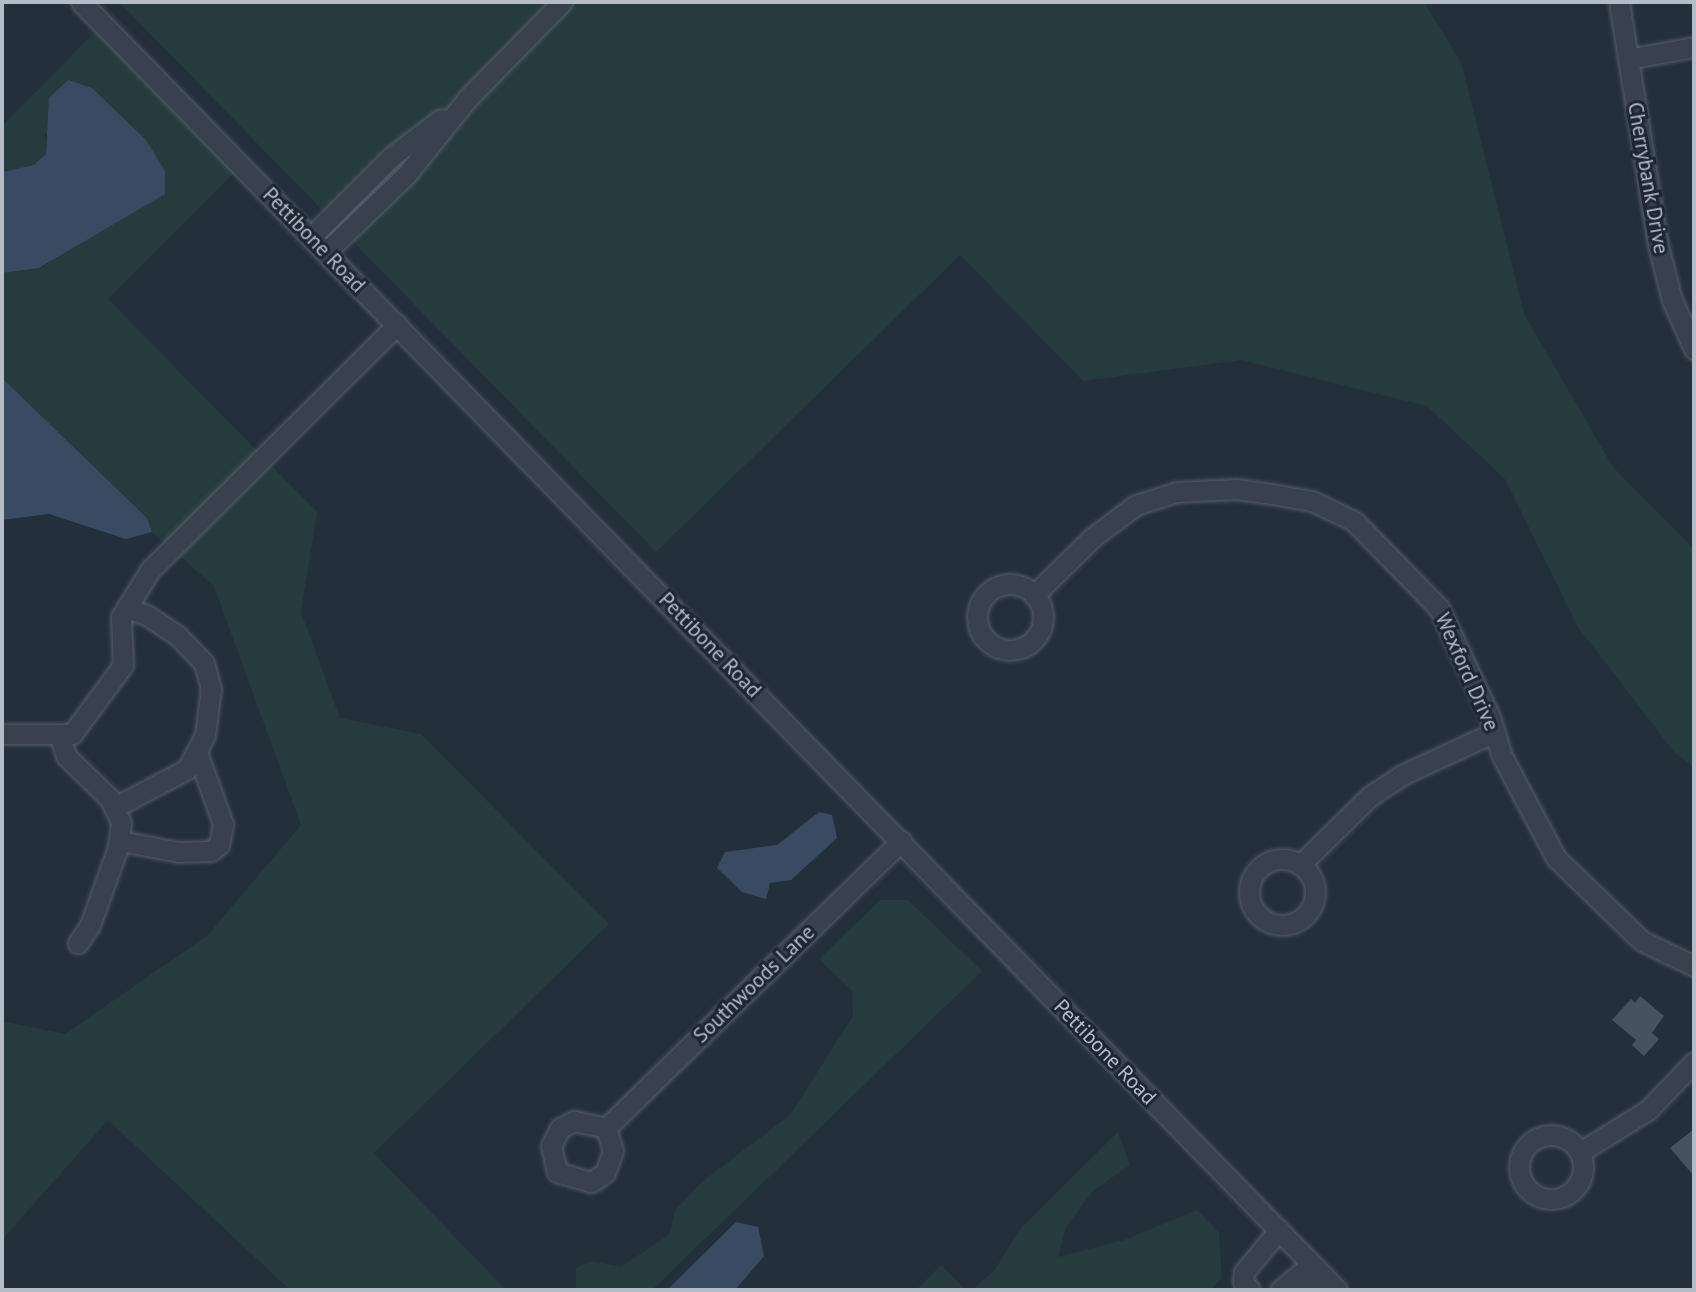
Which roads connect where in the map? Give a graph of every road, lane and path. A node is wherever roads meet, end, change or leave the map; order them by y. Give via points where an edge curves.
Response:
1 (81, 2) edge
2 (562, 2) edge
3 (1619, 2) edge
4 (1694, 47) edge
5 (1629, 59) junction
6 (467, 99) junction
7 (311, 237) junction
8 (326, 252) junction
9 (397, 326) junction
10 (1694, 349) edge
11 (1034, 595) dead end
12 (126, 608) junction
13 (1495, 732) junction
14 (2, 734) edge
15 (59, 734) junction
16 (198, 755) junction
17 (115, 807) junction
18 (120, 841) junction
19 (901, 841) junction
20 (1300, 865) dead end
21 (78, 943) dead end
22 (1694, 966) edge
23 (1694, 1062) edge
24 (606, 1128) dead end
25 (1580, 1152) dead end
26 (1279, 1230) junction
27 (1317, 1269) junction
28 (1250, 1290) edge
29 (1280, 1290) edge
30 (1308, 1290) edge
31 (1338, 1290) edge

1 - 7 street, Pettibone Road
2 - 6 street
3 - 5 street, Cherrybank Drive
4 - 5 street
5 - 10 street, Cherrybank Drive via 1658,245 1672,300
6 - 7 street via 391,157
6 - 8 street via 407,174
7 - 8 street, Pettibone Road
8 - 9 street, Pettibone Road
9 - 12 street via 150,570
9 - 19 street, Pettibone Road
11 - 13 street, Wexford Drive via 1093,537 1136,505 1177,492 1236,489 1312,501 1354,521 1439,608
12 - 15 street via 121,617 123,665 72,734
12 - 16 street via 147,615 178,636 211,674 205,735
13 - 20 street via 1411,770 1370,796
13 - 22 street, Wexford Drive via 1530,813 1556,858 1642,941
14 - 15 street
15 - 17 street via 66,755
16 - 17 street via 187,769
16 - 18 street via 223,824 219,845 211,851 179,852
17 - 18 street
18 - 21 street via 90,925
19 - 24 street, Southwoods Lane
19 - 26 street, Pettibone Road
23 - 25 street via 1648,1110
26 - 27 street, Pettibone Road
26 - 28 street via 1244,1272 1243,1282
27 - 29 street
27 - 30 street
27 - 31 street, Pettibone Road

